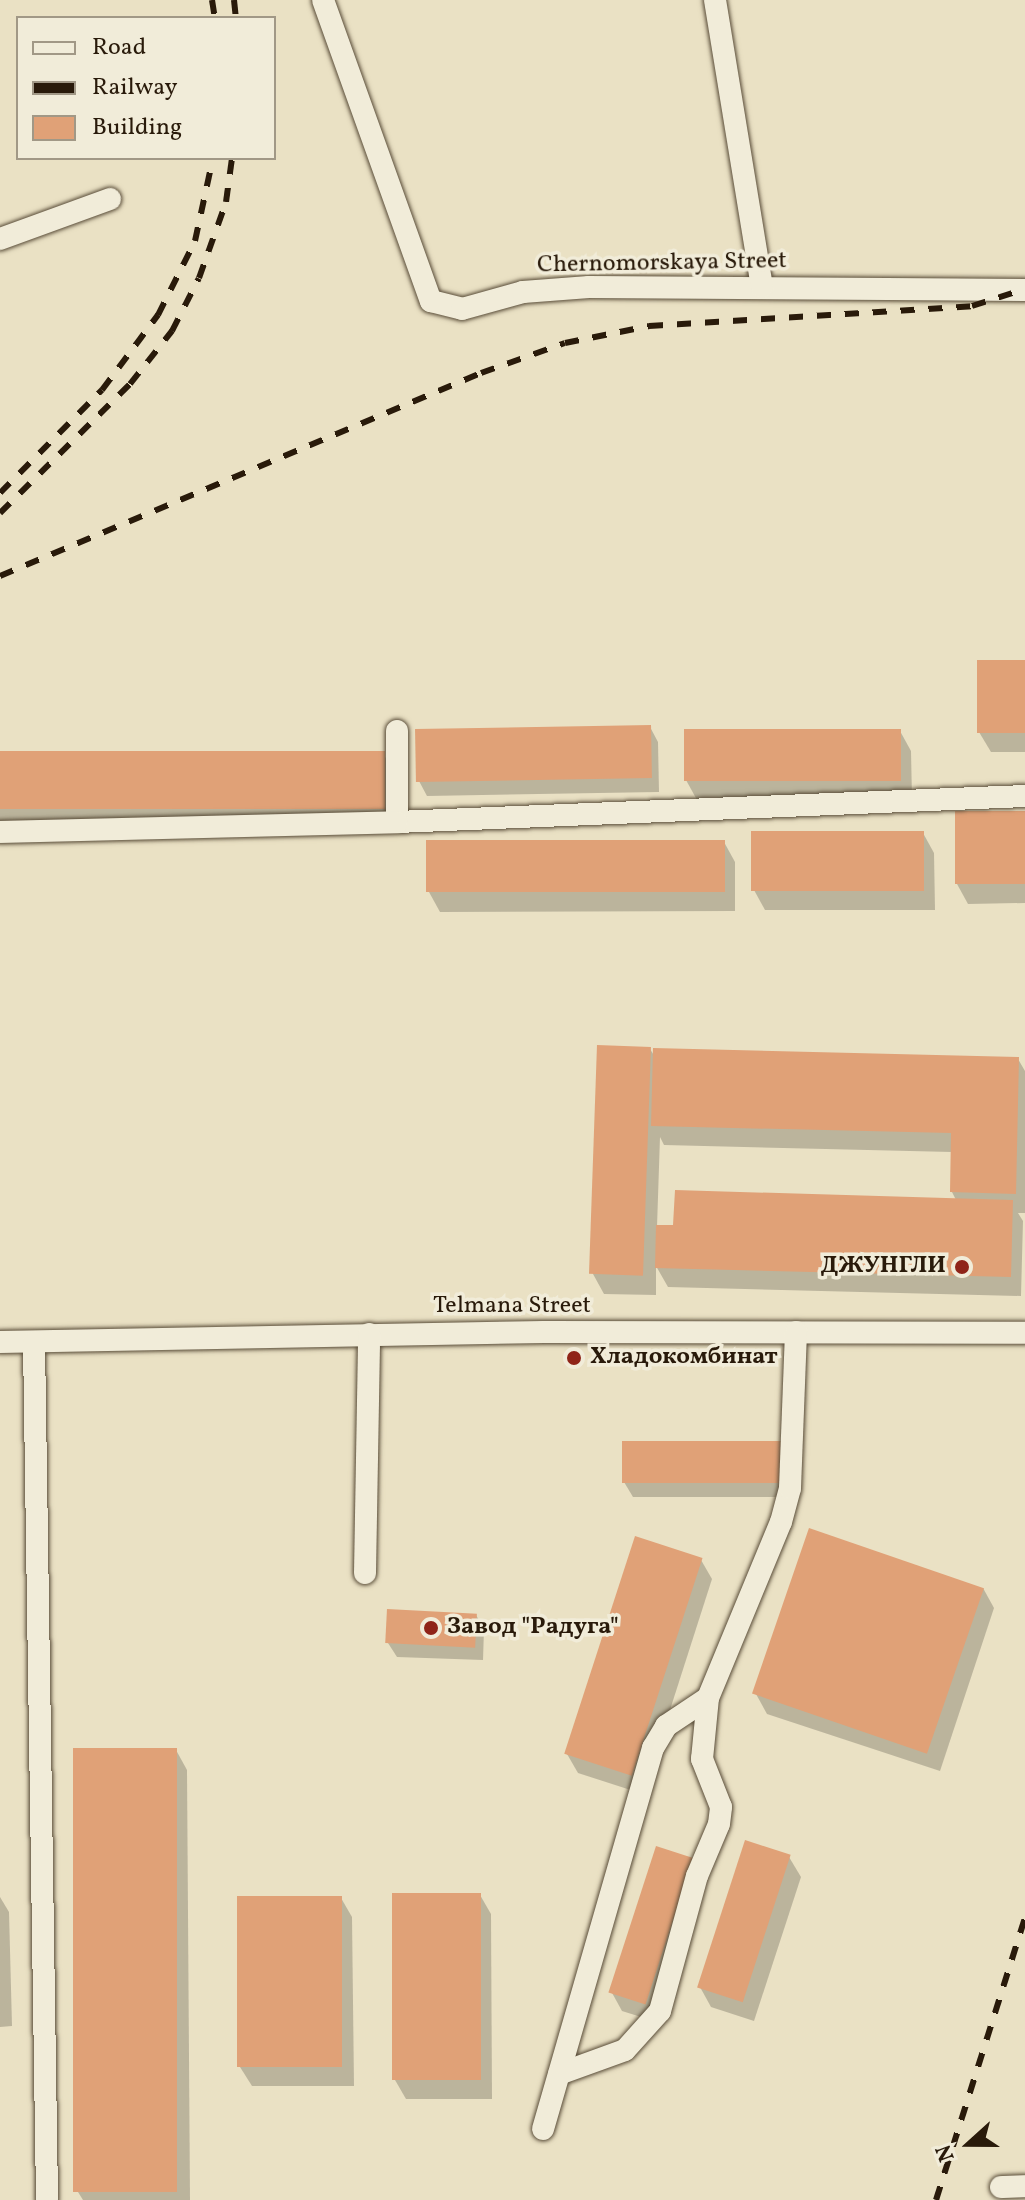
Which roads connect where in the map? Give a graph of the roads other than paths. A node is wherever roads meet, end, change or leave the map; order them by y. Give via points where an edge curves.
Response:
1 (323, 0) edge
2 (715, 0) edge
3 (110, 199) dead end
4 (0, 239) edge
5 (762, 287) junction
6 (1025, 290) edge
7 (397, 731) dead end
8 (1025, 796) edge
9 (397, 822) junction
10 (0, 832) edge
11 (796, 1332) junction
12 (1025, 1333) edge
13 (369, 1334) junction
14 (0, 1342) edge
15 (34, 1342) junction
16 (365, 1573) dead end
17 (708, 1698) junction
18 (559, 2074) junction
19 (543, 2129) dead end
20 (1025, 2186) edge
21 (1001, 2187) dead end
22 (47, 2200) edge

1 - 5 street, Chernomorskaya Street via 431,301 462,309 523,292
2 - 5 street
3 - 4 street
5 - 6 street, Chernomorskaya Street
7 - 9 street
8 - 9 street
9 - 10 street
11 - 12 street, Telmana Street
11 - 13 street, Telmana Street
11 - 17 street via 790,1488
13 - 15 street, Telmana Street
13 - 16 street
14 - 15 street, Telmana Street
15 - 22 street
17 - 18 street via 666,1726 653,1748
17 - 18 street via 702,1759 721,1807 719,1824 697,1876 660,2011 625,2050
18 - 19 street
20 - 21 street

